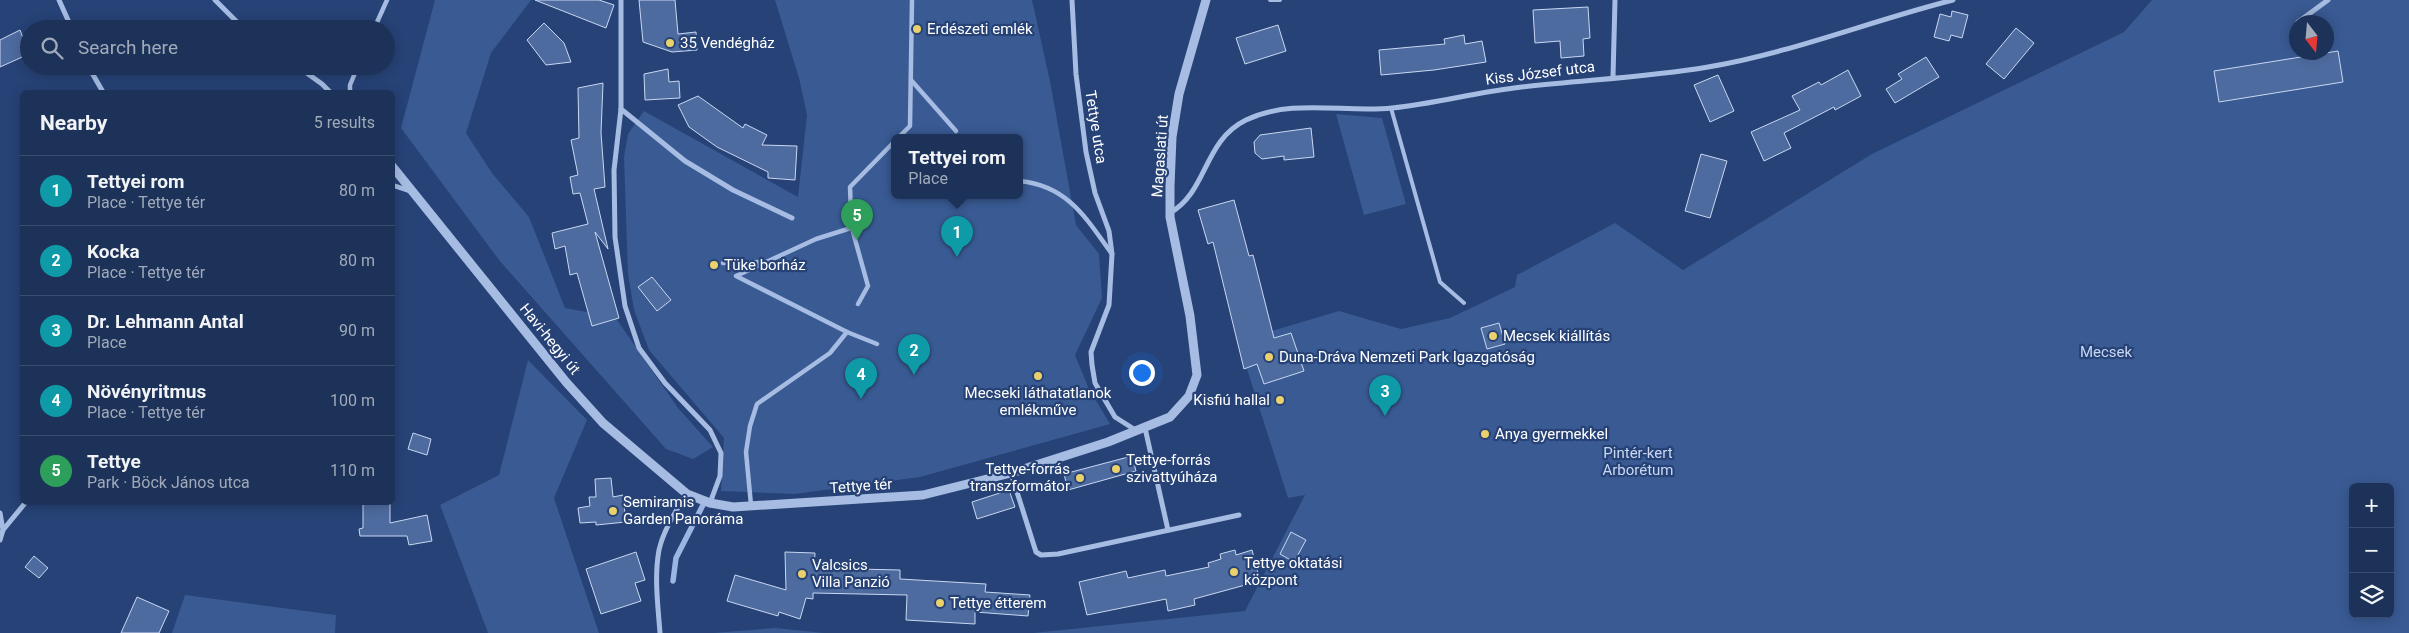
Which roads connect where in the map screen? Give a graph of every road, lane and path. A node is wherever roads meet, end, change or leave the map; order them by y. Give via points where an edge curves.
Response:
1 (59, 0) edge
2 (214, 0) edge
3 (387, 0) edge
4 (621, 0) edge
5 (912, 0) edge
6 (1072, 0) edge
7 (1206, 0) edge
8 (1270, 0) edge
9 (1280, 0) edge
10 (1615, 0) edge
11 (1953, 0) edge
12 (2328, 0) edge
13 (2308, 15) edge
14 (68, 20) edge
15 (235, 20) edge
16 (378, 20) edge
17 (93, 75) edge
18 (310, 75) edge
19 (354, 75) edge
20 (1613, 77) junction
21 (911, 80) junction
22 (102, 90) edge
23 (328, 90) edge
24 (350, 90) edge
25 (1391, 108) junction
26 (621, 109) junction
27 (956, 132) dead end
28 (902, 134) edge
29 (891, 145) edge
30 (395, 170) edge
31 (1023, 181) edge
32 (395, 186) edge
33 (415, 193) junction
34 (851, 213) dead end
35 (1170, 213) junction
36 (792, 218) dead end
37 (1112, 254) junction
38 (767, 262) junction
39 (723, 263) dead end
40 (1464, 303) dead end
41 (858, 304) dead end
42 (1190, 316) joint
43 (847, 332) junction
44 (877, 344) dead end
45 (1142, 429) junction
46 (1011, 473) junction
47 (687, 494) junction
48 (710, 503) junction
49 (24, 505) edge
50 (751, 507) junction
51 (0, 513) edge
52 (1239, 515) dead end
53 (3, 530) junction
54 (1168, 530) junction
55 (0, 540) edge
56 (660, 633) edge

1 - 14 street
2 - 15 street
3 - 16 street
4 - 26 street
5 - 21 street
6 - 37 street, Tettye utca via 1076,74 1086,152 1095,193 1109,231
7 - 35 street, Magaslati út via 1179,94 1172,137
8 - 9 lane
10 - 20 street
11 - 20 street, Kiss József utca via 1900,13 1781,52 1706,67
12 - 13 street
17 - 22 street
18 - 23 street
19 - 24 street
20 - 25 street, Kiss József utca via 1512,88
21 - 27 street
21 - 28 street via 910,126
25 - 35 street, Kiss József utca via 1298,107 1246,120 1227,132 1184,205
25 - 40 lane via 1440,282
26 - 36 street via 685,161 733,190
26 - 48 street via 614,170 615,237 625,306 639,348 665,383 710,430 721,453 720,476
29 - 34 street via 850,187
30 - 33 street, Havi-hegyi út
31 - 37 street via 1035,183 1068,199
32 - 33 street
33 - 47 street, Havi-hegyi út via 603,423
35 - 42 street, Magaslati út
37 - 45 street via 1109,305 1091,352 1092,366 1095,383 1115,417
38 - 39 street
38 - 41 street via 851,227 868,286
38 - 43 street via 736,276
42 - 45 street, Tettye tér via 1197,375 1189,396 1170,417
43 - 44 street
43 - 50 street via 830,353 757,404 746,452
45 - 46 street, Tettye tér
45 - 54 street
46 - 50 street, Tettye tér via 923,495
46 - 54 street via 1036,552 1042,555
47 - 48 street, Havi-hegyi út
47 - 56 street via 675,511 659,550
48 - 50 street, Tettye tér
49 - 53 street
51 - 53 street
52 - 54 street
53 - 55 street

